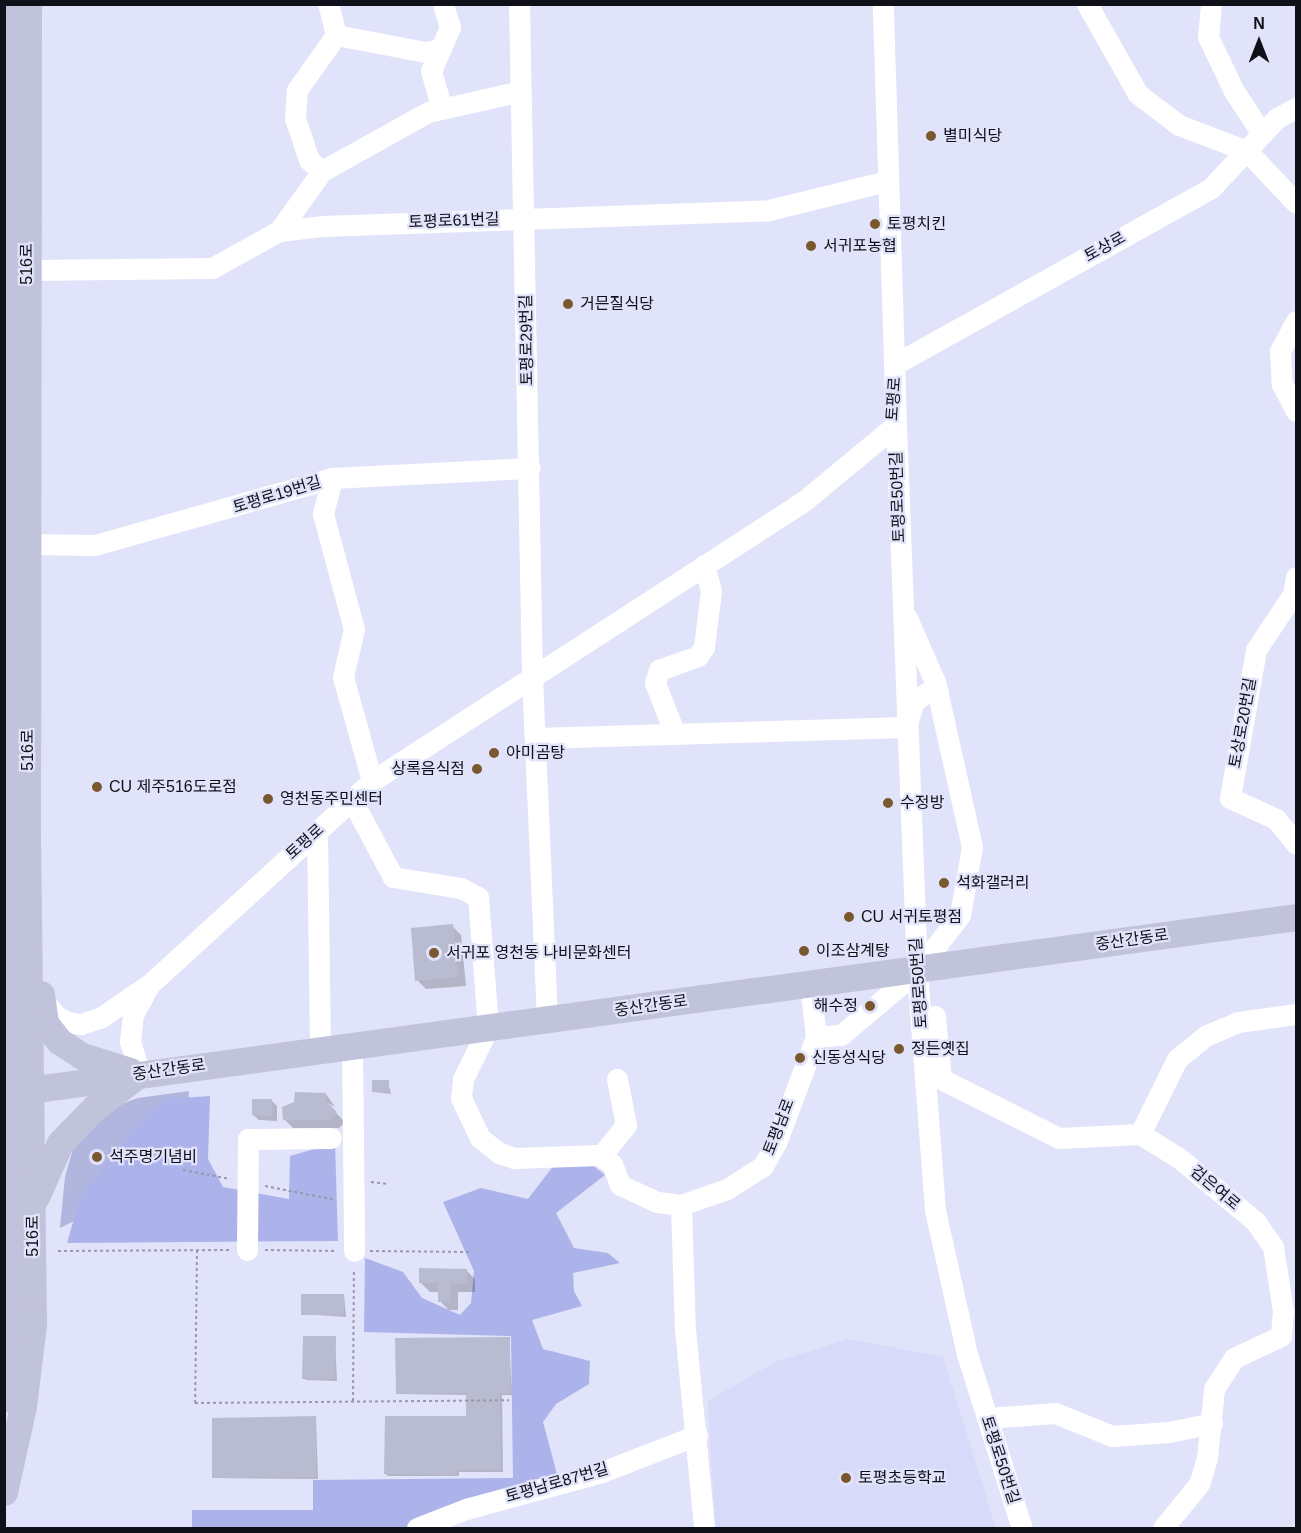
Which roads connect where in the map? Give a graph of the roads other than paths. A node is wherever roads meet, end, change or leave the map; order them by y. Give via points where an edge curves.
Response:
1 (8, 4) edge
2 (28, 4) edge
3 (328, 4) edge
4 (519, 4) edge
5 (883, 4) edge
6 (1087, 4) edge
7 (1211, 4) edge
8 (444, 7) dead end
9 (336, 35) junction
10 (441, 49) junction
11 (521, 91) junction
12 (1296, 108) edge
13 (442, 109) junction
14 (1262, 134) junction
15 (1247, 151) junction
16 (322, 171) junction
17 (887, 181) junction
18 (1296, 203) edge
19 (524, 218) junction
20 (279, 231) junction
21 (27, 270) junction
22 (1296, 321) edge
23 (897, 363) junction
24 (1296, 411) edge
25 (896, 425) junction
26 (530, 468) junction
27 (332, 478) junction
28 (28, 544) junction
29 (704, 565) junction
30 (1296, 577) edge
31 (902, 608) junction
32 (6, 629) edge
33 (532, 676) junction
34 (938, 692) junction
35 (906, 727) junction
36 (675, 734) junction
37 (534, 738) junction
38 (372, 781) junction
39 (352, 800) junction
40 (317, 832) junction
41 (1296, 844) edge
42 (18, 880) junction
43 (4, 914) edge
44 (1296, 917) edge
45 (924, 970) junction
46 (150, 984) junction
47 (810, 985) junction
48 (41, 998) junction
49 (1296, 1014) edge
50 (548, 1020) junction
51 (488, 1028) junction
52 (816, 1037) junction
53 (352, 1045) junction
54 (320, 1049) junction
55 (140, 1074) junction
56 (616, 1079) dead end
57 (15, 1092) edge
58 (1140, 1134) junction
59 (331, 1137) dead end
60 (601, 1156) junction
61 (17, 1196) edge
62 (681, 1205) junction
63 (247, 1250) dead end
64 (354, 1251) road end
65 (1289, 1342) edge
66 (4, 1399) edge
67 (987, 1418) junction
68 (1212, 1423) junction
69 (697, 1435) junction
70 (4, 1492) edge
71 (417, 1528) edge
72 (704, 1528) edge
73 (1022, 1528) edge
74 (1163, 1528) edge

1 - 32 main road, 516로
2 - 21 main road, 516로
3 - 9 street
4 - 11 street, 토평로29번길
5 - 17 street, 토평로
6 - 15 street via 1138,94 1179,125
7 - 14 street via 1208,36 1234,91
8 - 10 street via 450,27
9 - 10 street via 425,52
9 - 16 street via 297,90 295,118 309,160
10 - 13 street via 431,70
11 - 13 street
11 - 19 street, 토평로29번길
12 - 14 street, 토상로 via 1277,118
13 - 16 street via 428,112
14 - 15 street, 토상로
15 - 18 street
15 - 23 street, 토상로 via 1211,188
16 - 20 street
17 - 19 street, 토평로61번길 via 770,210
17 - 23 street, 토평로
19 - 20 street, 토평로61번길
19 - 26 street, 토평로29번길
20 - 21 street, 토평로61번길 via 212,268
21 - 28 main road, 516로
22 - 24 street via 1280,351 1282,384
23 - 25 street, 토평로
25 - 29 street, 토평로 via 804,501
25 - 31 street, 토평로50번길
26 - 27 street, 토평로19번길
26 - 33 street, 토평로29번길
27 - 28 street, 토평로19번길 via 95,545
27 - 38 street via 323,514 354,629 343,677
28 - 42 main road, 516로
29 - 33 street, 토평로
29 - 36 street via 711,591 704,647 698,656 659,670 655,683
30 - 41 street, 토상로20번길 via 1288,602 1256,650 1230,798 1276,819
31 - 34 street
31 - 35 street, 토평로50번길
32 - 42 main road, 516로
33 - 37 street
33 - 38 street, 토평로
34 - 35 street via 928,692 914,701
34 - 45 street via 972,847 960,915
35 - 36 street
35 - 45 street, 토평로50번길
36 - 37 street
37 - 50 street
38 - 39 street, 토평로
39 - 40 street, 토평로
39 - 51 street via 393,878 461,888 477,897
40 - 46 street, 토평로
40 - 54 street
42 - 43 main road
42 - 48 main road via 40,923
42 - 57 main road, 516로
44 - 45 main road, 중산간동로
45 - 47 main road, 중산간동로
45 - 52 street via 841,1035
45 - 58 street via 941,1079 1059,1138
45 - 67 street, 토평로50번길 via 935,1210 967,1354
46 - 48 street, 토평로 via 100,1018 81,1024 56,1016
46 - 55 street via 132,1024 130,1042
47 - 50 main road, 중산간동로
47 - 52 street, 토평남로
48 - 55 main road via 45,1023 71,1050
49 - 58 street via 1238,1022 1205,1036 1177,1059
50 - 51 main road, 중산간동로
51 - 53 main road, 중산간동로
51 - 60 street via 463,1079 461,1098 480,1138 499,1153 514,1158 570,1153
52 - 62 street, 토평남로 via 763,1166 727,1189
53 - 54 main road, 중산간동로
53 - 64 street
54 - 55 main road, 중산간동로
55 - 57 main road, 중산간동로
55 - 61 main road via 94,1108
56 - 60 street via 626,1125
57 - 61 main road, 516로
58 - 65 street, 검은여로 via 1179,1158 1255,1221 1273,1247
59 - 63 street via 248,1139
60 - 62 street via 612,1164 620,1185 638,1196
61 - 66 main road, 516로 via 14,1323
61 - 70 main road, 516로 via 33,1324 23,1406
62 - 69 street via 685,1329
65 - 68 street, 검은여로 via 1234,1358 1214,1389
67 - 68 street via 1055,1413 1112,1436 1169,1432
67 - 73 street, 토평로50번길
68 - 74 street, 검은여로 via 1199,1484
69 - 71 street, 토평남로87번길 via 602,1472 466,1509
69 - 72 street

